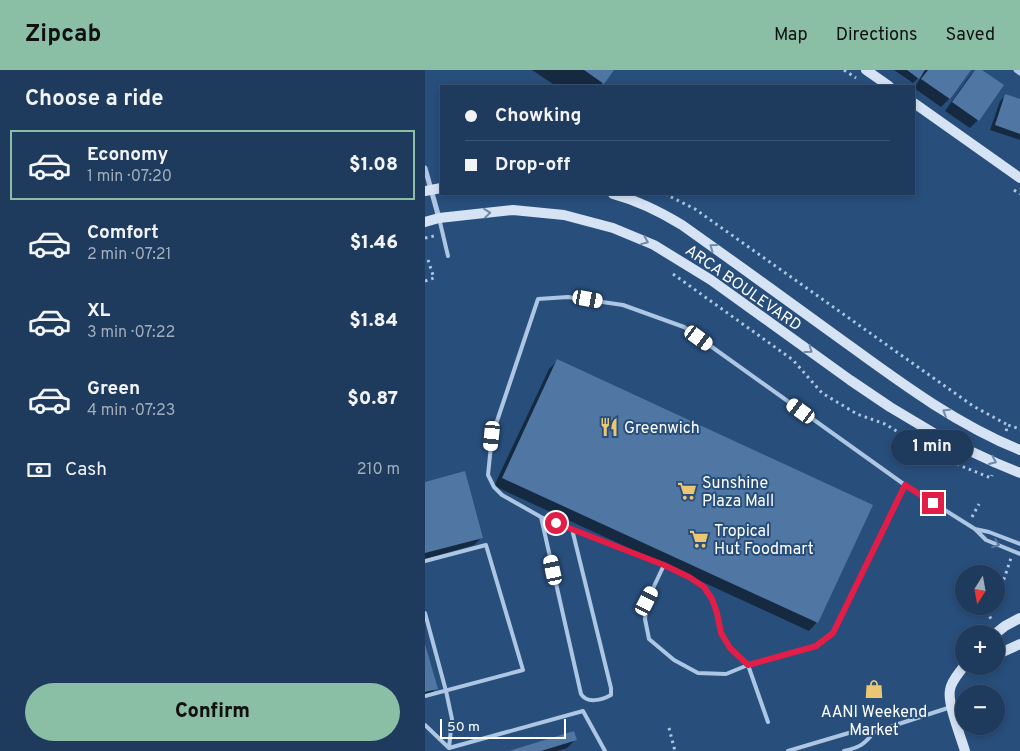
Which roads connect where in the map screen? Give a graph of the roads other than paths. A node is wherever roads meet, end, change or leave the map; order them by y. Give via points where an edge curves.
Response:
1 (866, 70) edge
2 (1016, 70) edge
3 (1020, 73) edge
4 (888, 85) edge
5 (915, 104) edge
6 (425, 168) edge
7 (1020, 178) edge
8 (432, 189) edge
9 (616, 195) edge
10 (439, 218) junction
11 (425, 222) edge
12 (448, 256) dead end
13 (1020, 450) edge
14 (1020, 473) edge
15 (905, 485) junction
16 (541, 517) junction
17 (572, 529) junction
18 (975, 530) junction
19 (1020, 544) edge
20 (1020, 554) edge
21 (425, 561) edge
22 (664, 565) junction
23 (425, 614) edge
24 (1020, 618) edge
25 (1005, 626) edge
26 (1020, 644) edge
27 (1005, 651) edge
28 (748, 665) junction
29 (957, 675) edge
30 (446, 691) junction
31 (425, 696) edge
32 (951, 707) junction
33 (768, 722) dead end
34 (425, 725) edge
35 (874, 732) junction
36 (449, 748) junction
37 (605, 751) edge
38 (788, 751) edge
39 (844, 751) edge
40 (965, 751) edge

1 - 4 street
2 - 3 street
5 - 7 street
6 - 8 street
8 - 10 street
13 -> 9 street, ARCA BOULEVARD via 945,413 682,225 657,210
10 - 11 street, ARCA BOULEVARD
10 - 12 lane
10 -> 14 street, ARCA BOULEVARD via 513,210 564,215 613,228 654,245 711,280 890,407 943,438
15 - 16 lane via 684,327 623,305 568,296 538,299 492,436 488,475 494,487
15 - 18 lane
15 - 28 lane via 833,633 816,646
16 - 17 lane
16 - 17 lane via 581,694 587,700 605,698 611,694 611,688
17 - 22 lane
18 - 19 lane
18 -> 20 lane via 986,540
21 - 30 lane via 486,545 523,670
22 - 28 lane via 704,587 712,599 721,633 730,648
22 - 28 lane via 647,601 645,619 649,640 673,660 698,673 726,674
23 - 30 lane
24 - 25 street
26 - 27 street
28 - 33 lane
29 - 32 street via 949,690
30 - 31 lane
30 - 36 lane via 452,719
32 - 35 lane
32 - 40 street
34 - 36 lane
35 - 38 lane via 852,732
35 - 39 lane via 866,742
36 - 37 lane via 583,711

